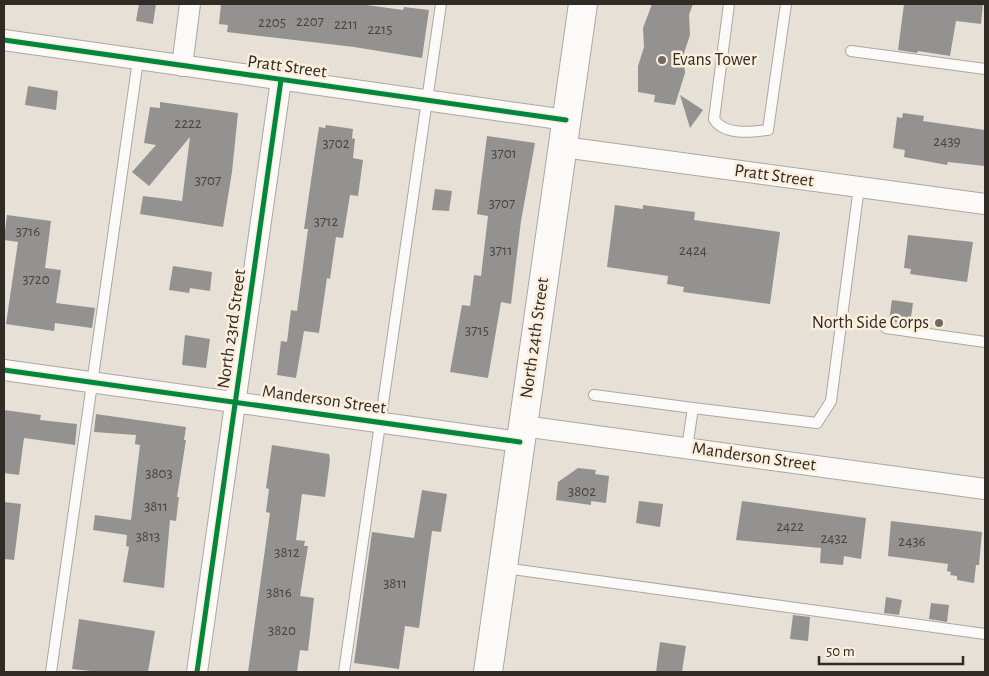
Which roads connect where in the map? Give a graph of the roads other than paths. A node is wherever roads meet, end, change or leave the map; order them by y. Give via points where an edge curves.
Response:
1 (190, 4) edge
2 (441, 4) edge
3 (583, 4) edge
4 (729, 4) edge
5 (786, 4) edge
6 (4, 40) edge
7 (851, 51) dead end
8 (138, 60) junction
9 (182, 66) junction
10 (985, 69) edge
11 (282, 80) junction
12 (427, 100) junction
13 (566, 120) junction
14 (563, 147) junction
15 (859, 187) junction
16 (985, 204) edge
17 (886, 328) dead end
18 (985, 342) edge
19 (4, 370) edge
20 (93, 381) junction
21 (594, 395) dead end
22 (236, 402) junction
23 (693, 408) junction
24 (380, 422) junction
25 (522, 434) junction
26 (687, 448) junction
27 (985, 489) edge
28 (503, 568) junction
29 (985, 634) edge
30 (51, 672) edge
31 (197, 672) edge
32 (344, 672) edge
33 (488, 672) edge

1 - 9 street
2 - 12 lane
3 - 13 main road, North 24th Street
4 - 5 lane via 714,117 720,126 745,132 768,130
6 - 8 street, Pratt Street
7 - 10 lane
8 - 9 street, Pratt Street
8 - 20 lane
9 - 11 street, Pratt Street
11 - 12 street, Pratt Street
11 - 22 street, North 23rd Street
12 - 13 street, Pratt Street
12 - 24 lane
13 - 14 main road, North 24th Street
14 - 15 street, Pratt Street
14 - 25 main road, North 24th Street
15 - 16 street, Pratt Street
15 - 23 lane via 831,401 817,423
17 - 18 lane
19 - 20 street, Manderson Street
20 - 22 street, Manderson Street
20 - 30 lane
21 - 23 lane
22 - 24 street, Manderson Street
22 - 31 street, North 23rd Street
23 - 26 lane
24 - 25 street, Manderson Street
24 - 32 lane
25 - 26 street, Manderson Street
25 - 28 main road, North 24th Street
26 - 27 street, Manderson Street
28 - 29 lane
28 - 33 main road, North 24th Street

